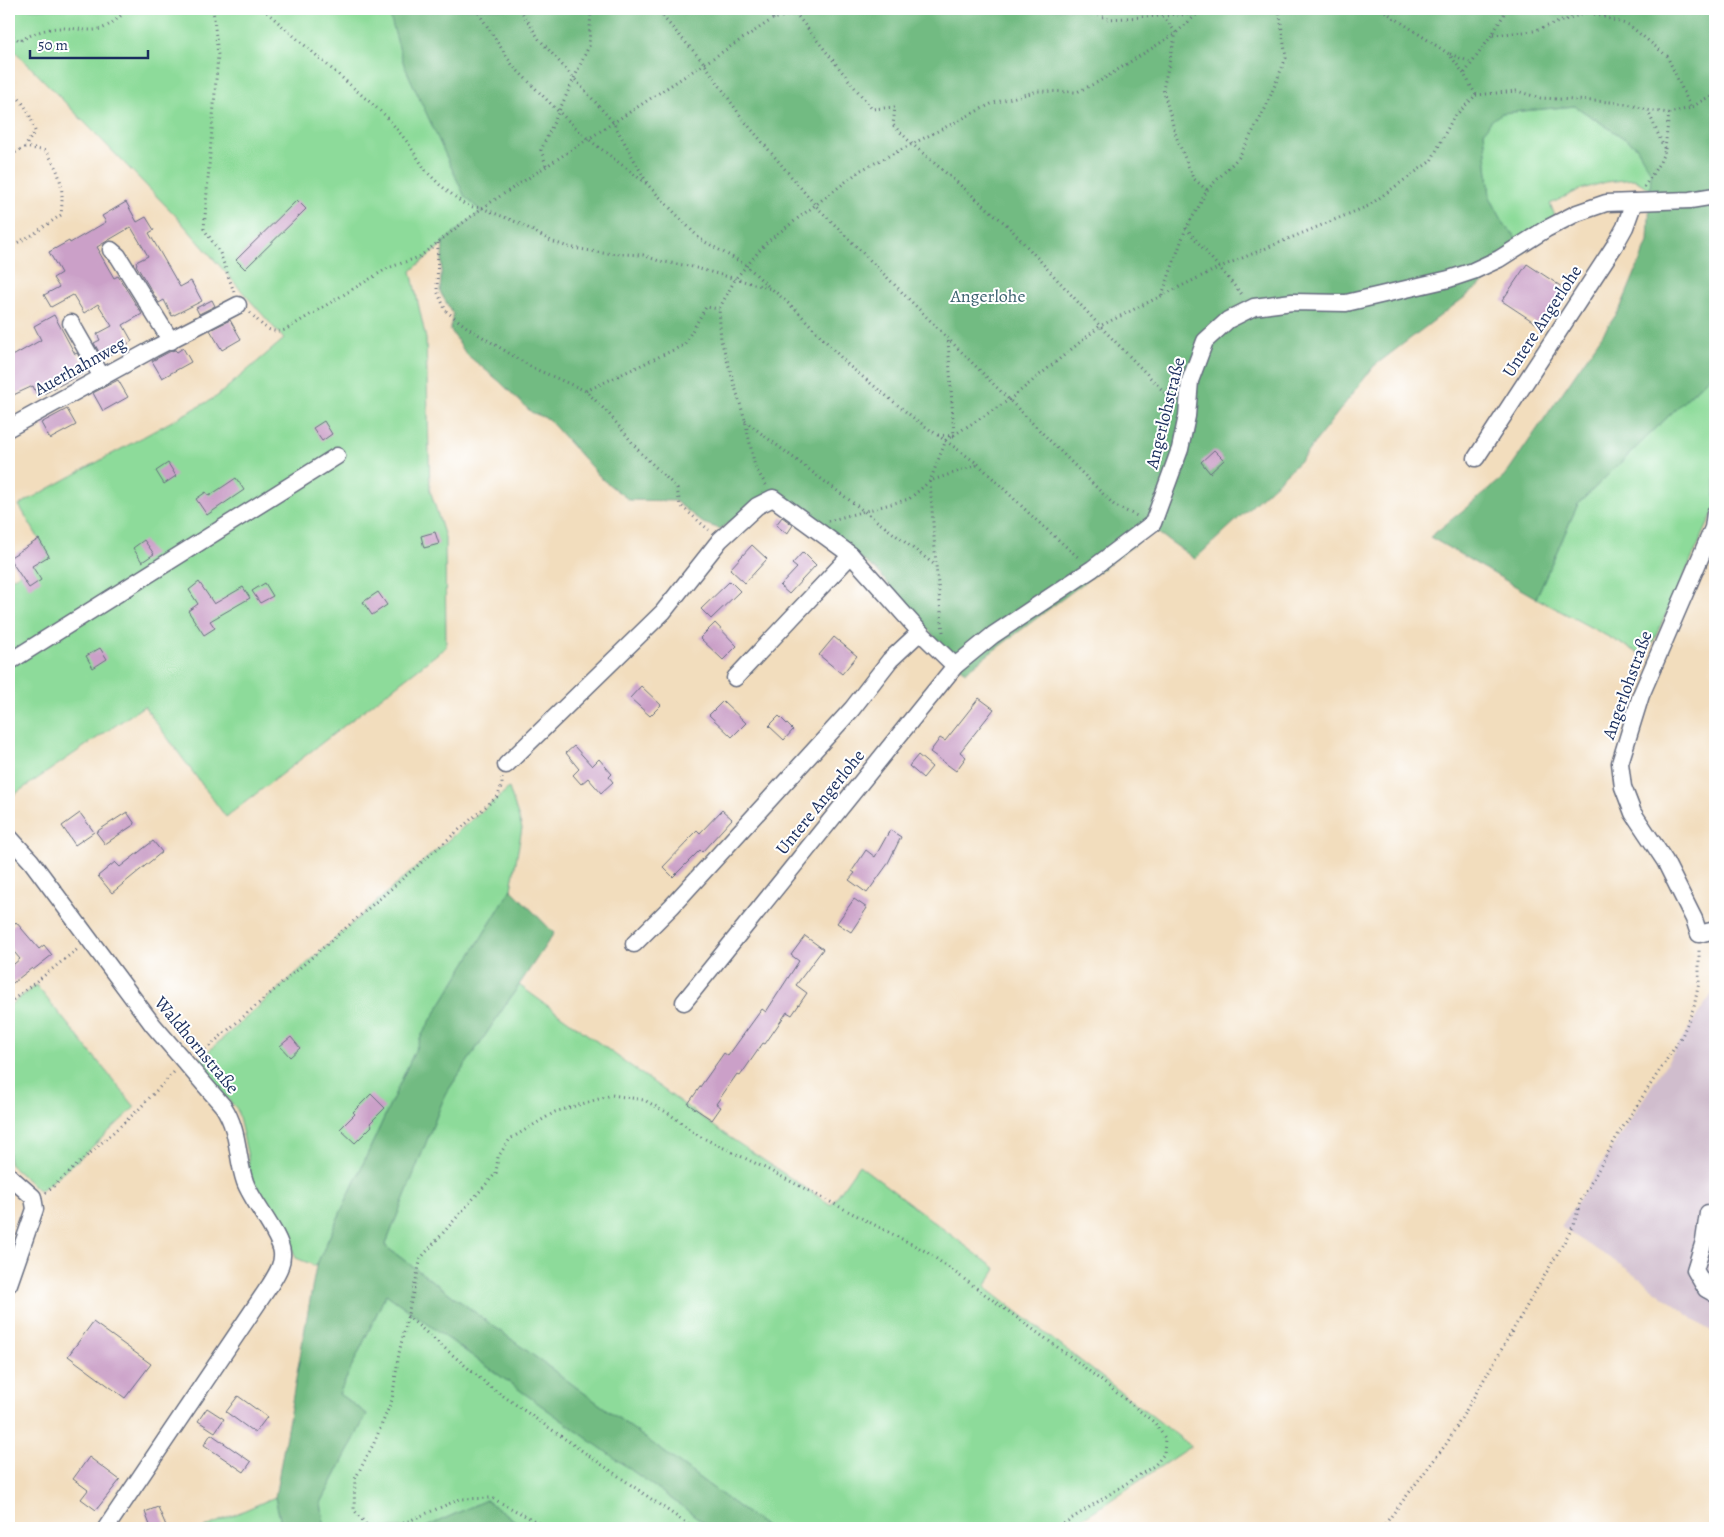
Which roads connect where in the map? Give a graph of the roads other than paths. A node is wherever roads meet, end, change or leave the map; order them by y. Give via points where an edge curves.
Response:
1 (1715, 196) edge
2 (1634, 202) junction
3 (111, 250) dead end
4 (238, 305) road end
5 (70, 323) dead end
6 (171, 341) junction
7 (102, 377) junction
8 (9, 428) edge
9 (337, 456) dead end
10 (1476, 458) dead end
11 (1715, 513) edge
12 (851, 555) junction
13 (920, 632) junction
14 (950, 660) junction
15 (9, 662) edge
16 (735, 678) dead end
17 (506, 765) road end
18 (9, 837) edge
19 (1715, 930) edge
20 (634, 944) dead end
21 (684, 1002) dead end
22 (9, 1176) edge
23 (1708, 1213) dead end
24 (9, 1284) edge
25 (1715, 1294) edge
26 (106, 1528) edge

1 - 2 street, Angerlohstraße
2 - 10 street, Untere Angerlohe via 1615,245
2 - 14 street, Angerlohstraße via 1606,203 1577,213 1499,259 1449,279 1346,303 1292,302 1254,308 1228,320 1205,341 1190,381 1188,416 1180,449 1153,523 1092,569
3 - 6 street via 118,256
4 - 6 street, Auerhahnweg
5 - 7 street
6 - 7 street, Auerhahnweg
7 - 8 street, Auerhahnweg
9 - 15 street
11 - 19 street, Angerlohstraße via 1712,528 1641,695 1620,764 1623,787 1633,813 1665,861 1699,934
12 - 13 street
12 - 16 street
12 - 17 street via 773,498 757,506 720,540 663,612
13 - 14 street
13 - 20 street, Untere Angerlohe via 890,660 852,709
14 - 21 street, Untere Angerlohe
18 - 26 street, Waldhornstraße via 31,861 153,1025 229,1115 246,1183 282,1252 281,1266
22 - 24 street via 33,1197 35,1209
23 - 25 street via 1695,1270 1706,1289

